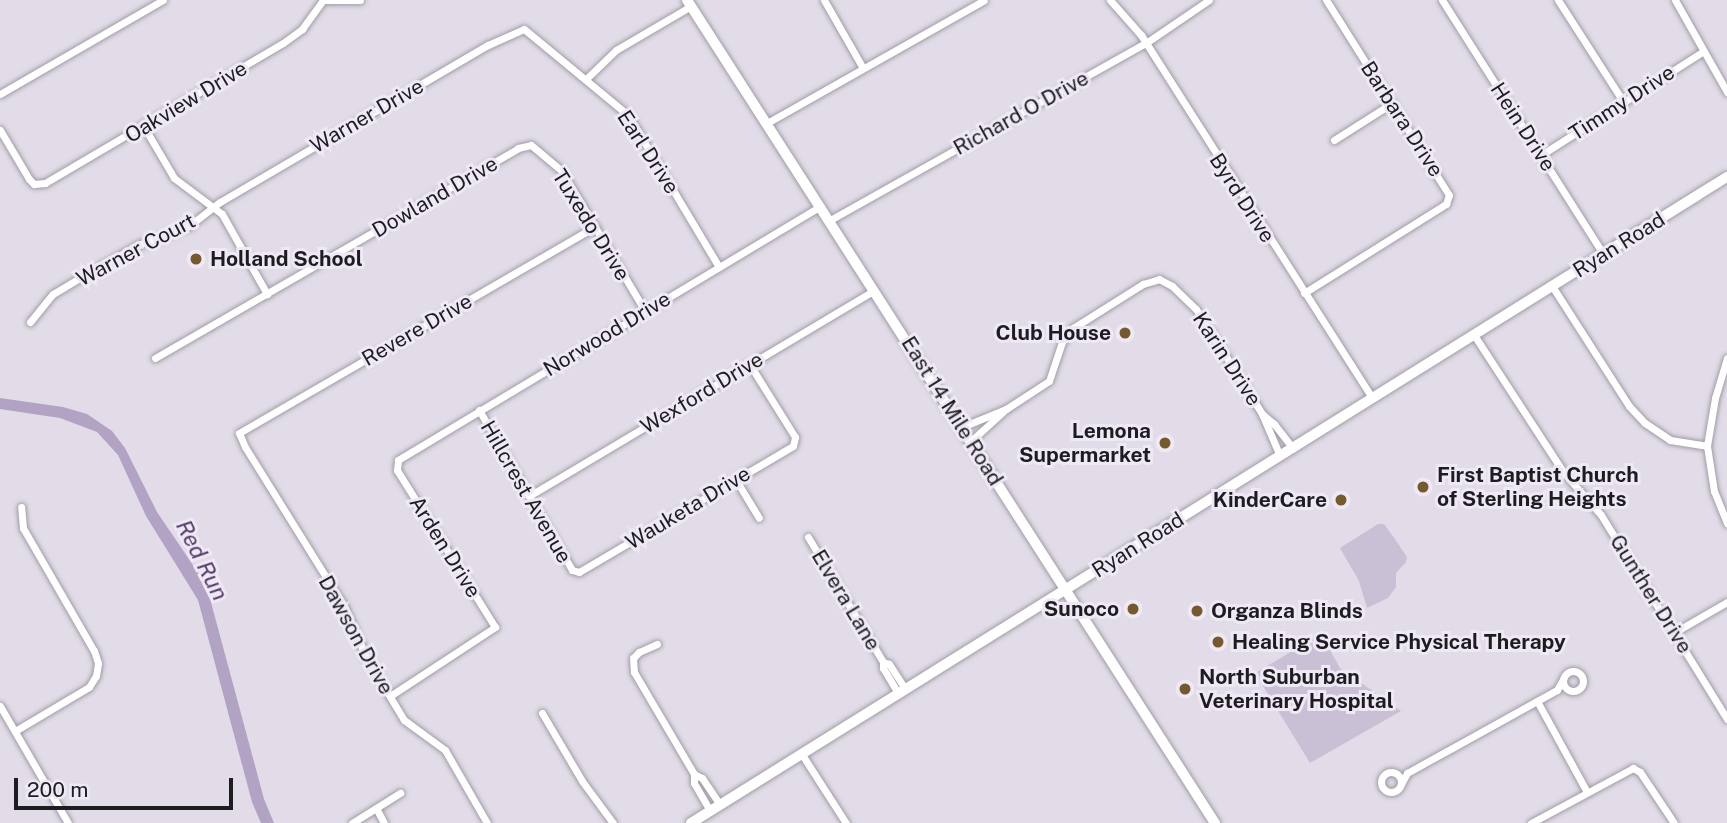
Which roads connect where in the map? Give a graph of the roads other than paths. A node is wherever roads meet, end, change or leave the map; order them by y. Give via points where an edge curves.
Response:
1 (163, 0) edge
2 (323, 0) edge
3 (360, 0) edge
4 (824, 0) edge
5 (984, 0) edge
6 (1110, 0) edge
7 (1209, 0) edge
8 (1326, 0) edge
9 (1442, 0) edge
10 (1558, 0) edge
11 (1675, 0) edge
12 (689, 3) edge
13 (524, 29) joint
14 (1146, 43) junction
15 (1702, 52) junction
16 (863, 68) junction
17 (587, 78) junction
18 (1727, 92) edge
19 (0, 94) edge
20 (1392, 103) junction
21 (1625, 103) junction
22 (767, 123) junction
23 (144, 127) junction
24 (0, 130) edge
25 (1334, 140) dead end
26 (531, 145) joint
27 (1541, 155) junction
28 (1727, 177) edge
29 (821, 206) junction
30 (212, 207) junction
31 (830, 220) junction
32 (595, 227) junction
33 (1604, 254) junction
34 (719, 267) junction
35 (1552, 286) junction
36 (874, 290) junction
37 (1304, 293) junction
38 (267, 294) junction
39 (645, 311) junction
40 (30, 322) dead end
41 (1474, 335) junction
42 (155, 358) dead end
43 (1727, 358) edge
44 (750, 365) junction
45 (1372, 398) junction
46 (1006, 409) junction
47 (479, 410) junction
48 (1262, 414) junction
49 (962, 427) junction
50 (240, 433) joint
51 (971, 441) junction
52 (1707, 446) junction
53 (1293, 448) junction
54 (1280, 456) junction
55 (396, 465) joint
56 (736, 480) junction
57 (529, 496) junction
58 (21, 508) dead end
59 (759, 518) dead end
60 (1727, 523) edge
61 (808, 537) dead end
62 (575, 572) joint
63 (1065, 590) junction
64 (1727, 602) edge
65 (1675, 632) junction
66 (657, 644) dead end
67 (1563, 679) junction
68 (1557, 690) junction
69 (1569, 690) junction
70 (901, 691) junction
71 (390, 696) junction
72 (1537, 701) junction
73 (0, 706) edge
74 (542, 713) dead end
75 (1727, 717) edge
76 (15, 731) junction
77 (801, 753) junction
78 (1395, 773) junction
79 (1407, 773) junction
80 (694, 774) junction
81 (1401, 784) junction
82 (1587, 792) junction
83 (400, 793) dead end
84 (720, 805) junction
85 (376, 808) junction
86 (710, 811) junction
87 (68, 823) edge
88 (352, 823) edge
89 (384, 823) edge
90 (487, 823) edge
91 (613, 823) edge
92 (691, 823) edge
93 (846, 823) edge
94 (1215, 823) edge
95 (1531, 823) edge
96 (1674, 823) edge

1 - 19 street
2 - 3 street, Oakview Drive
2 - 23 street, Oakview Drive via 294,36
4 - 16 street
5 - 16 street
6 - 14 street, Byrd Drive
7 - 14 street, Richard O Drive
8 - 20 street, Barbara Drive
9 - 27 street, Hein Drive
10 - 21 street
11 - 15 street
12 - 17 street via 616,50
12 - 22 main road, East 14 Mile Road
13 - 17 street, Earl Drive
13 - 30 street, Warner Drive via 488,45
14 - 31 street, Richard O Drive
14 - 37 street, Byrd Drive
15 - 18 street
15 - 21 street, Timmy Drive
16 - 22 street
17 - 34 street, Earl Drive via 628,116
20 - 25 street
20 - 37 street, Barbara Drive via 1448,191 1448,201
21 - 27 street, Timmy Drive
22 - 29 main road, East 14 Mile Road
23 - 24 street, Oakview Drive via 45,183 34,184
23 - 30 street via 174,178
26 - 32 street, Tuxedo Drive via 561,170
26 - 38 street, Dowland Drive via 518,148
27 - 33 street, Hein Drive
28 - 33 main road, Ryan Road
29 - 31 main road, East 14 Mile Road
29 - 34 street, Norwood Drive
30 - 38 street via 222,214
30 - 40 street, Warner Court via 189,226 138,245 53,294
31 - 36 main road, East 14 Mile Road
32 - 39 street, Tuxedo Drive
32 - 50 street, Revere Drive
33 - 35 main road, Ryan Road
34 - 39 street, Norwood Drive
35 - 41 main road, Ryan Road
35 - 52 street via 1645,423 1670,440
36 - 44 street, Wexford Drive
36 - 49 main road, East 14 Mile Road
37 - 45 street, Byrd Drive
38 - 42 street, Dowland Drive
39 - 47 street, Norwood Drive
41 - 45 main road, Ryan Road
41 - 65 street, Gunther Drive via 1564,473 1601,515
43 - 52 street
44 - 56 street, Wauketa Drive via 796,439 793,446
44 - 57 street, Wexford Drive
45 - 53 main road, Ryan Road
46 - 48 street, Karin Drive via 1052,377 1062,342 1073,328 1143,284 1159,279 1196,309
46 - 49 street, Karin Drive
46 - 51 street, Karin Drive
47 - 55 street, Norwood Drive
47 - 57 street, Hillcrest Avenue
48 - 53 street, Karin Drive
48 - 54 street, Karin Drive
49 - 51 main road, East 14 Mile Road
50 - 71 street, Dawson Drive via 344,606 366,657
51 - 63 main road, East 14 Mile Road
52 - 60 street via 1714,491
53 - 54 main road, Ryan Road
54 - 63 main road, Ryan Road
55 - 71 street, Arden Drive via 495,628
56 - 59 street
56 - 62 street, Wauketa Drive
57 - 62 street, Hillcrest Avenue
58 - 76 street via 23,528 98,663 89,687
61 - 70 street, Elvera Lane via 883,668
63 - 70 main road, Ryan Road
63 - 94 main road, East 14 Mile Road
64 - 65 street
65 - 75 street, Gunther Drive
66 - 80 street via 633,659 634,673
67 - 68 street
67 - 69 street
67 - 69 street via 1571,671 1582,678 1581,687
68 - 69 street
68 - 72 street
70 - 77 main road, Ryan Road
71 - 90 street, Dawson Drive via 407,724 445,750
72 - 79 street
72 - 82 street
73 - 76 street
74 - 91 street
76 - 87 street
77 - 84 main road, Ryan Road
77 - 93 street
78 - 79 street
78 - 81 street
78 - 81 street via 1383,777 1383,789 1395,792
79 - 81 street
80 - 84 street via 702,778
80 - 86 street via 694,783
82 - 95 street
82 - 96 street via 1637,769
83 - 85 street
84 - 86 main road, Ryan Road
85 - 88 street
85 - 89 street
86 - 92 main road, Ryan Road

